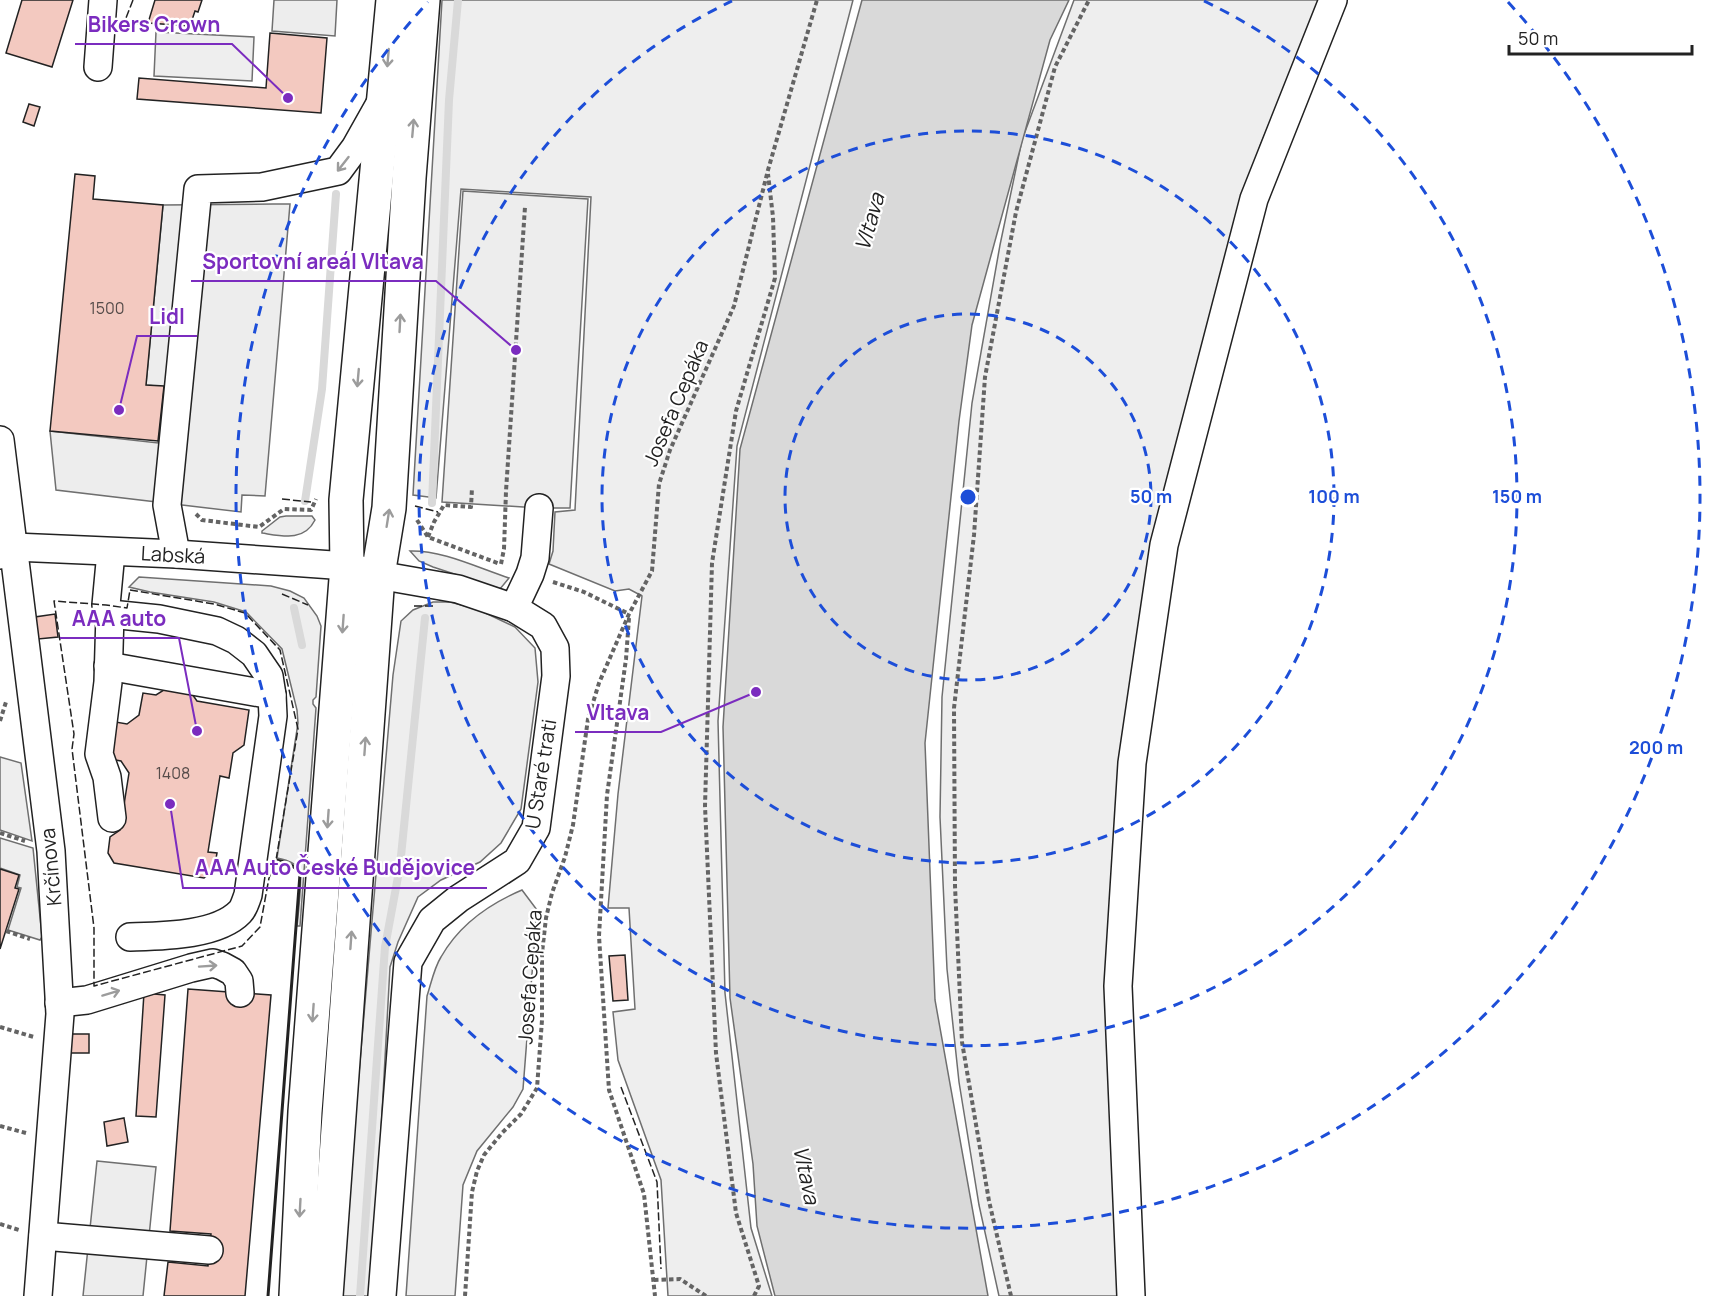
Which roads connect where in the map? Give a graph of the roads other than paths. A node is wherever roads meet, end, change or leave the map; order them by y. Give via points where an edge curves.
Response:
1 (103, 0) edge
2 (393, 0) edge
3 (423, 0) edge
4 (1333, 0) edge
5 (98, 67) dead end
6 (385, 96) junction
7 (0, 440) edge
8 (539, 508) dead end
9 (7, 551) edge
10 (111, 552) junction
11 (176, 555) junction
12 (347, 566) junction
13 (378, 575) junction
14 (514, 608) junction
15 (110, 614) junction
16 (108, 666) junction
17 (272, 695) junction
18 (112, 818) dead end
19 (130, 937) dead end
20 (240, 993) dead end
21 (59, 1003) junction
22 (43, 1236) junction
23 (209, 1250) dead end
24 (38, 1296) edge
25 (296, 1296) edge
26 (326, 1296) edge
27 (382, 1296) edge
28 (1131, 1296) edge

1 - 5 street
2 -> 6 main road
13 -> 3 main road via 389,508
4 - 28 street via 1254,199 1162,557 1132,763 1118,986
6 -> 11 street via 338,171 262,187 198,189 168,505
6 -> 12 main road via 346,500
7 - 9 street, Krčínova
8 - 14 street via 535,558
9 - 10 street, Labská
9 - 21 street, Krčínova via 25,648 51,851
10 - 11 street, Labská
10 - 15 street via 106,605
11 - 12 street, Labská
12 - 13 street, Labská
12 -> 25 main road via 305,1112
13 - 14 street, U Staré trati via 458,589
26 -> 13 main road
14 - 27 street, U Staré trati via 543,626 555,648 556,676 536,828 517,861 432,920 408,962
15 - 16 street
15 - 17 street via 159,619 217,631 236,640 254,654 269,676
16 - 17 street
16 - 18 street via 99,754 107,777
17 - 19 street via 273,716 248,895 241,912 221,925 192,933
21 -> 20 street via 87,1000 213,963 233,972
21 - 22 street, Krčínova
22 - 23 street
22 - 24 street, Krčínova

